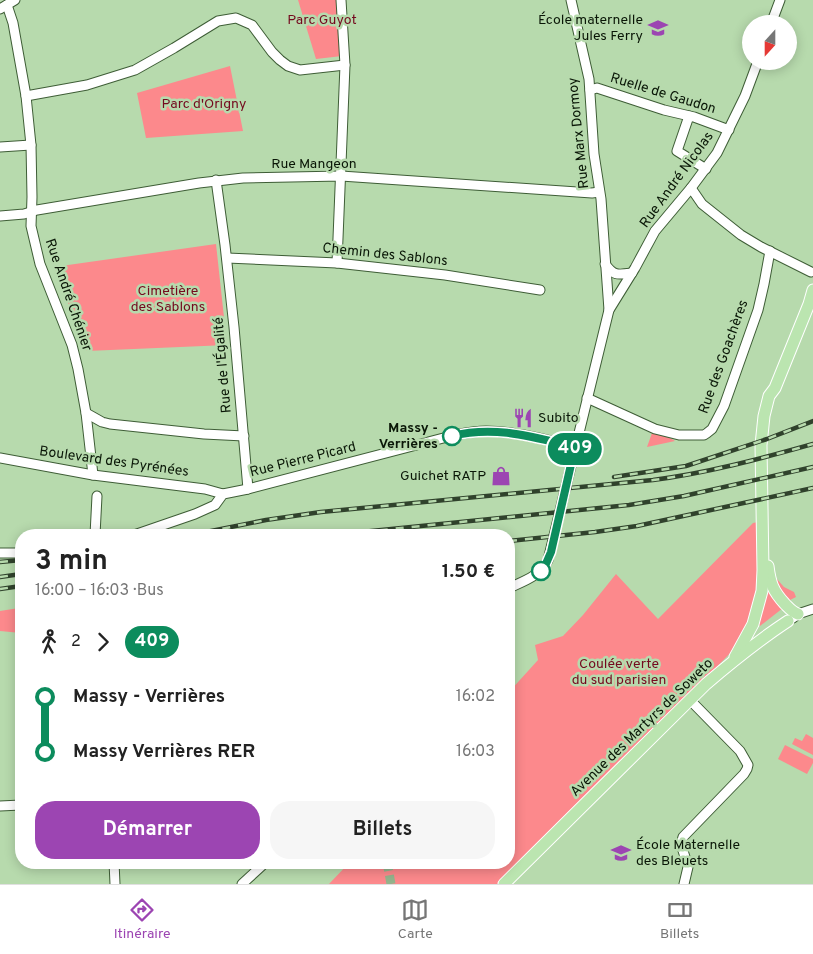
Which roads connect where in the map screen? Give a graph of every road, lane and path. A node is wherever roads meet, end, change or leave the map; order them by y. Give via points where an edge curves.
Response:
1 (341, 0) edge
2 (571, 0) edge
3 (780, 0) edge
4 (8, 4) edge
5 (774, 15) edge
6 (345, 65) junction
7 (755, 70) edge
8 (590, 90) junction
9 (26, 96) junction
10 (689, 116) junction
11 (729, 130) junction
12 (32, 145) junction
13 (0, 148) edge
14 (706, 169) junction
15 (341, 176) junction
16 (216, 180) junction
17 (692, 188) junction
18 (599, 192) junction
19 (31, 212) junction
20 (0, 216) edge
21 (770, 251) junction
22 (227, 258) junction
23 (337, 263) junction
24 (605, 264) junction
25 (811, 272) dead end
26 (632, 273) junction
27 (540, 290) dead end
28 (813, 290) edge
29 (609, 310) junction
30 (775, 388) junction
31 (587, 398) junction
32 (86, 413) junction
33 (244, 436) junction
34 (575, 447) junction
35 (0, 458) edge
36 (93, 475) junction
37 (248, 489) junction
38 (224, 494) junction
39 (97, 496) dead end
40 (95, 529) edge
41 (151, 529) edge
42 (15, 552) edge
43 (0, 553) edge
44 (515, 585) edge
45 (813, 609) edge
46 (798, 614) junction
47 (788, 621) joint
48 (733, 661) junction
49 (690, 700) junction
50 (15, 805) edge
51 (0, 806) edge
52 (114, 869) edge
53 (258, 869) edge
54 (115, 884) edge
55 (242, 884) edge
56 (504, 884) edge
57 (684, 884) edge

1 - 6 street
2 - 8 street, Rue Marx Dormoy
3 - 5 street
4 - 9 street, Rue André Chénier
6 - 9 street via 300,70 288,66 272,52 252,25 236,18 218,21 135,70 86,85
6 - 15 street
7 - 11 street, Rue André Nicolas
8 - 10 street, Ruelle de Gaudon via 597,88
8 - 18 street, Rue Marx Dormoy
9 - 12 street, Rue André Chénier
10 - 11 street, Ruelle de Gaudon
10 - 14 street via 677,151
11 - 14 street, Rue André Nicolas
12 - 13 street
12 - 19 street, Rue André Chénier
14 - 17 street, Rue André Nicolas
15 - 16 street, Rue Mangeon
15 - 18 street, Rue Mangeon
15 - 23 street
16 - 19 street, Rue Mangeon
16 - 22 street, Rue de l'Égalité
17 - 21 street via 702,204 749,240
17 - 26 street, Rue André Nicolas via 655,231
18 - 24 street, Rue Marx Dormoy
19 - 20 street, Rue Mangeon
19 - 32 street, Rue André Chénier via 37,255 72,345
21 - 25 street
21 - 31 street, Rue des Goachères via 758,310 724,406 708,433 678,435 655,429
22 - 23 street, Chemin des Sablons
22 - 33 street, Rue de l'Égalité
23 - 27 street, Chemin des Sablons
24 - 26 street via 614,274
24 - 29 street, Rue Marx Dormoy
26 - 29 street, Rue André Nicolas
28 - 30 main road
29 - 31 street
30 - 46 main road via 766,442 768,566 775,593
30 - 48 main road via 769,396 764,416 761,445 762,591 753,624
31 - 34 street
32 - 33 street via 110,424
32 - 36 street, Rue André Chénier
33 - 37 street, Rue de l'Égalité
34 - 37 street, Rue Pierre Picard via 513,433 474,432
34 - 44 street via 545,566 532,578
35 - 36 street, Boulevard des Pyrénées
36 - 38 street, Boulevard des Pyrénées
37 - 38 street, Rue Pierre Picard
38 - 41 street, Rue Pierre Picard via 215,505
39 - 40 street
42 - 43 street
45 - 46 street, Avenue des Martyrs de Soweto
46 - 47 street, Avenue des Martyrs de Soweto
47 - 48 main road, Avenue des Martyrs de Soweto
48 - 49 main road, Avenue des Martyrs de Soweto
49 - 56 main road, Avenue des Martyrs de Soweto
49 - 57 street via 740,751 748,765 744,774 682,837 688,867
50 - 51 street
52 - 54 street
53 - 55 street

